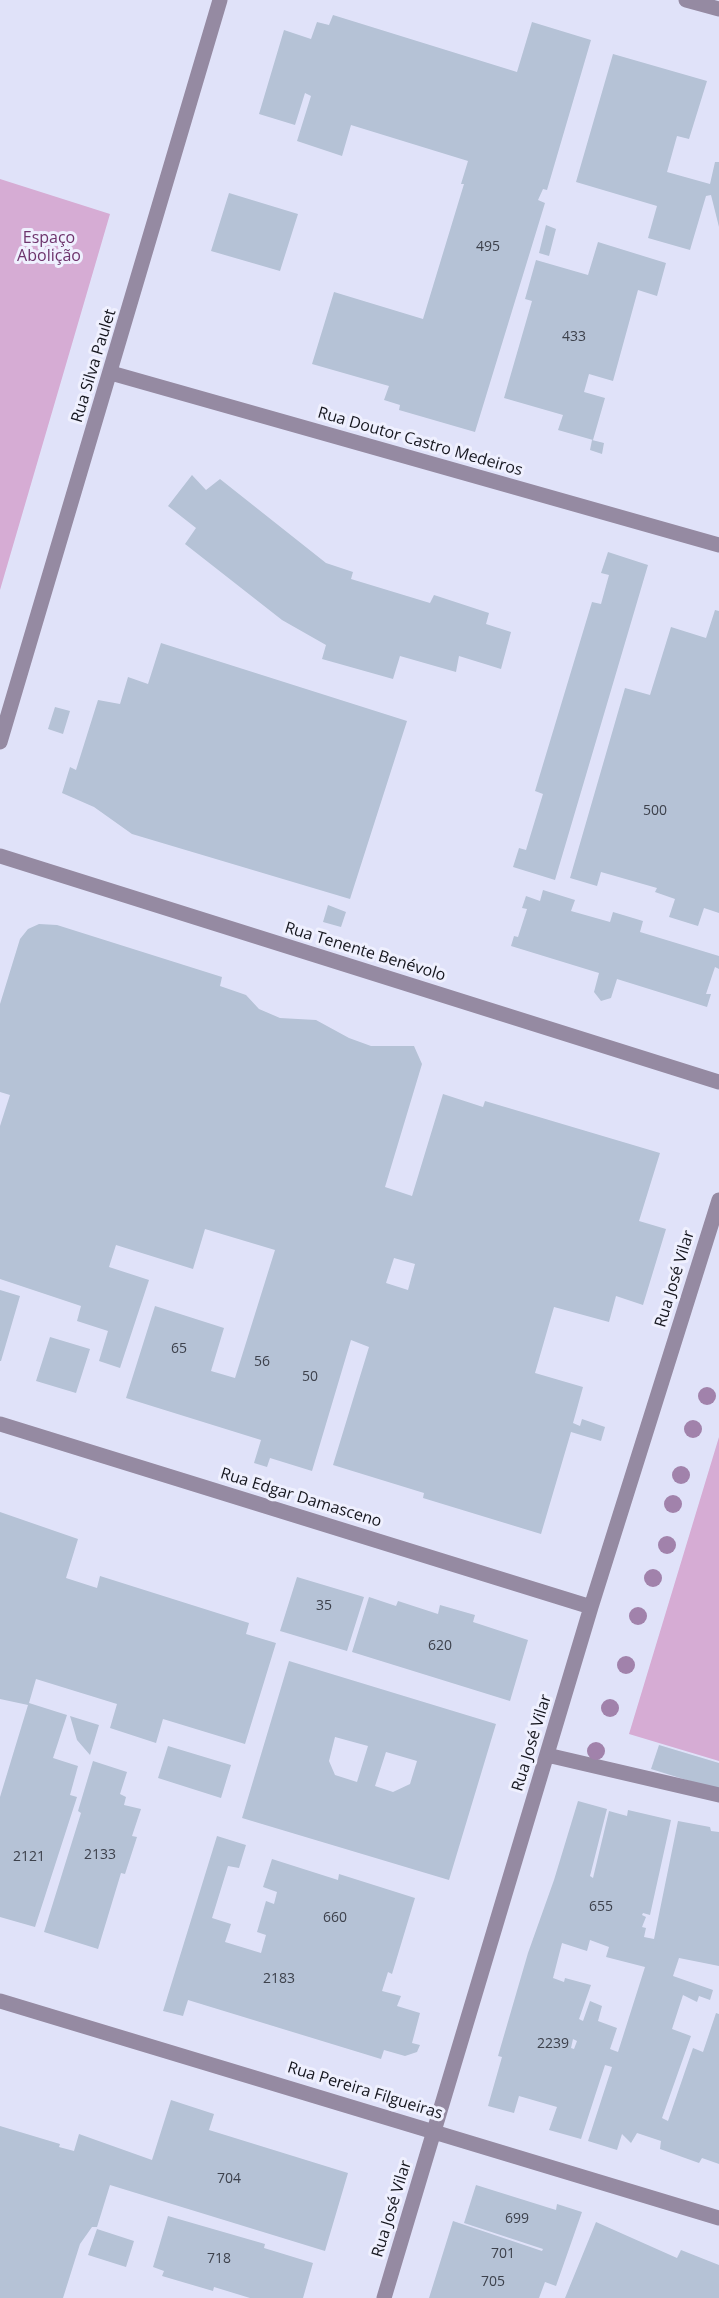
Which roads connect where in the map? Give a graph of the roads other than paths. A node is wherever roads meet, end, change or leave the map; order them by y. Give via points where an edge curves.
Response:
1 (220, 0) edge
2 (686, 0) edge
3 (719, 9) edge
4 (111, 373) junction
5 (719, 545) edge
6 (0, 742) edge
7 (0, 856) edge
8 (719, 1082) edge
9 (719, 1200) edge
10 (0, 1424) edge
11 (591, 1607) junction
12 (547, 1755) junction
13 (719, 1795) edge
14 (0, 2001) edge
15 (435, 2131) junction
16 (719, 2218) edge
17 (384, 2298) edge

1 - 4 street, Rua Silva Paulet
2 - 3 street
4 - 5 street, Rua Doutor Castro Medeiros
4 - 6 street, Rua Silva Paulet
7 - 8 street, Rua Tenente Benévolo
9 - 11 street, Rua José Vilar
10 - 11 street, Rua Edgar Damasceno
11 - 12 street, Rua José Vilar
12 - 13 street
12 - 15 street, Rua José Vilar
14 - 15 street, Rua Pereira Filgueiras
15 - 16 street, Rua Pereira Filgueiras
15 - 17 street, Rua José Vilar

